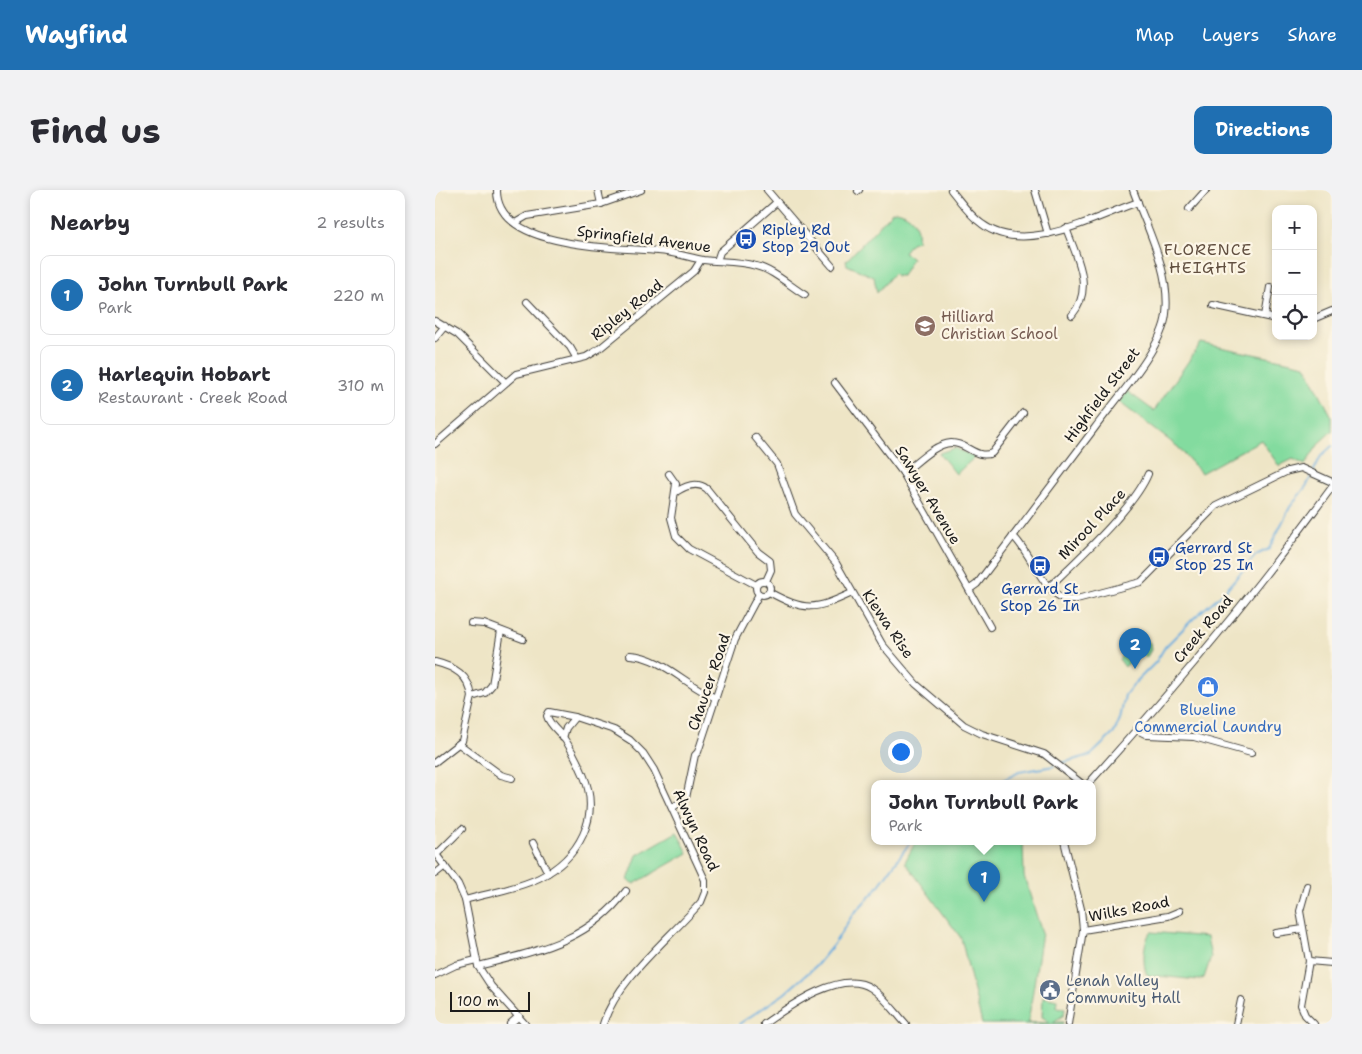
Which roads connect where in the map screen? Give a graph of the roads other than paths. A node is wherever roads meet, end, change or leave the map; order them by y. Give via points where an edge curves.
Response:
1 (497, 190) edge
2 (598, 190) edge
3 (641, 190) edge
4 (767, 190) edge
5 (951, 190) edge
6 (1035, 190) edge
7 (1133, 190) edge
8 (1206, 190) edge
9 (777, 202) junction
10 (1138, 202) junction
11 (601, 204) junction
12 (1189, 209) dead end
13 (515, 223) junction
14 (1066, 228) junction
15 (1048, 234) junction
16 (701, 260) junction
17 (717, 261) junction
18 (832, 266) dead end
19 (1270, 287) dead end
20 (805, 295) dead end
21 (527, 302) dead end
22 (1213, 304) dead end
23 (1332, 311) edge
24 (1072, 315) dead end
25 (1265, 316) junction
26 (1317, 317) edge
27 (1272, 318) edge
28 (435, 321) edge
29 (445, 326) junction
30 (435, 338) edge
31 (577, 358) junction
32 (505, 382) junction
33 (835, 383) dead end
34 (1023, 412) dead end
35 (755, 437) dead end
36 (435, 444) edge
37 (903, 473) junction
38 (669, 474) dead end
39 (1148, 474) dead end
40 (1332, 482) edge
41 (1332, 487) edge
42 (676, 492) junction
43 (1013, 536) junction
44 (766, 581) junction
45 (756, 585) junction
46 (1049, 587) junction
47 (970, 589) junction
48 (769, 592) junction
49 (852, 593) junction
50 (759, 594) junction
51 (471, 623) dead end
52 (990, 627) dead end
53 (501, 631) junction
54 (523, 639) dead end
55 (630, 655) dead end
56 (435, 662) edge
57 (472, 697) junction
58 (715, 698) junction
59 (575, 717) junction
60 (1137, 730) junction
61 (563, 738) junction
62 (459, 744) junction
63 (1251, 752) dead end
64 (435, 762) edge
65 (512, 778) dead end
66 (1077, 780) edge
67 (1092, 780) edge
68 (672, 808) junction
69 (462, 829) dead end
70 (533, 843) dead end
71 (1065, 845) edge
72 (436, 854) edge
73 (445, 866) junction
74 (548, 873) junction
75 (435, 874) edge
76 (1307, 886) dead end
77 (626, 891) dead end
78 (465, 900) junction
79 (1180, 911) dead end
80 (1303, 928) junction
81 (1083, 930) junction
82 (1276, 932) dead end
83 (1309, 962) junction
84 (477, 963) junction
85 (1332, 963) edge
86 (435, 975) edge
87 (1241, 1000) dead end
88 (519, 1016) junction
89 (510, 1024) edge
90 (525, 1024) edge
91 (603, 1024) edge
92 (764, 1024) edge
93 (906, 1024) edge
94 (1067, 1024) edge
95 (1236, 1024) edge
96 (1314, 1024) edge

1 - 13 street, Springfield Avenue via 500,207
2 - 11 street
3 - 11 street
4 - 9 street
5 - 15 street via 977,220 997,233 1021,238
6 - 15 street
7 - 10 street, Highfield Street
8 - 12 street
9 - 17 street via 720,252
9 - 18 street
10 - 14 street
10 - 43 street, Highfield Street via 1165,284 1167,307 1163,330 1141,365
11 - 13 street via 527,216
13 - 16 street, Springfield Avenue via 537,235 567,242 668,252
14 - 15 street
14 - 24 street via 1085,286 1082,301
16 - 17 street, Springfield Avenue
16 - 31 street, Ripley Road via 690,275 611,340 591,354
17 - 20 street, Springfield Avenue via 761,267
19 - 25 street
21 - 31 street
22 - 25 street
23 - 26 street
25 - 27 street
28 - 29 street
29 - 30 street
29 - 32 street
31 - 32 street, Ripley Road via 521,372
32 - 36 street, Ripley Road
33 - 37 street, Sawyer Avenue
34 - 37 street via 993,452 980,454 958,444 946,444
35 - 49 street, Kiewa Rise via 777,464 795,514 833,560
37 - 47 street, Sawyer Avenue
38 - 42 street via 676,484
39 - 46 street, Mirool Place via 1139,491
40 - 46 street via 1304,469 1288,471 1216,506 1137,584 1069,600 1056,595
41 - 60 street, Creek Road via 1281,557
42 - 44 street via 693,484 707,489 758,552 770,561 771,570
42 - 45 street via 671,518 682,544
43 - 46 street via 1024,546
43 - 47 street, Highfield Street
44 - 45 street
44 - 48 street via 770,586
45 - 50 street
47 - 52 street, Sawyer Avenue
48 - 49 street via 807,608 822,606
48 - 50 street
49 - 66 street, Kiewa Rise via 889,652 916,684 958,721 982,734 1051,758
50 - 58 street, Chaucer Road via 735,639
51 - 53 street
53 - 54 street
53 - 57 street via 492,685 485,693
55 - 58 street via 661,664
56 - 57 street via 460,672 468,682
57 - 62 street via 464,736
58 - 68 street, Chaucer Road via 695,755 686,798
59 - 61 street
59 - 61 street, Alwyn Road via 554,711 548,714
59 - 68 street, Alwyn Road via 614,730 630,740 649,762
60 - 63 street via 1147,734 1194,737
60 - 67 street, Creek Road
61 - 74 street via 587,783 590,811 587,827 572,855
62 - 64 street
62 - 65 street via 501,775
68 - 91 street, Alwyn Road via 704,874 706,886 703,897 623,987 608,1009
69 - 72 street
70 - 74 street
71 - 81 street
72 - 73 street
73 - 75 street
73 - 78 street
74 - 78 street via 532,881
76 - 80 street via 1301,905
77 - 84 street via 606,914 560,943 539,951
78 - 84 street
79 - 81 street, Wilks Road via 1168,916
80 - 82 street
80 - 83 street
81 - 94 street
83 - 85 street
83 - 96 street via 1301,1005 1305,1016
84 - 86 street via 456,965
84 - 88 street via 491,986
87 - 95 street
88 - 89 street
88 - 90 street
92 - 93 street via 804,997 849,982 871,987

